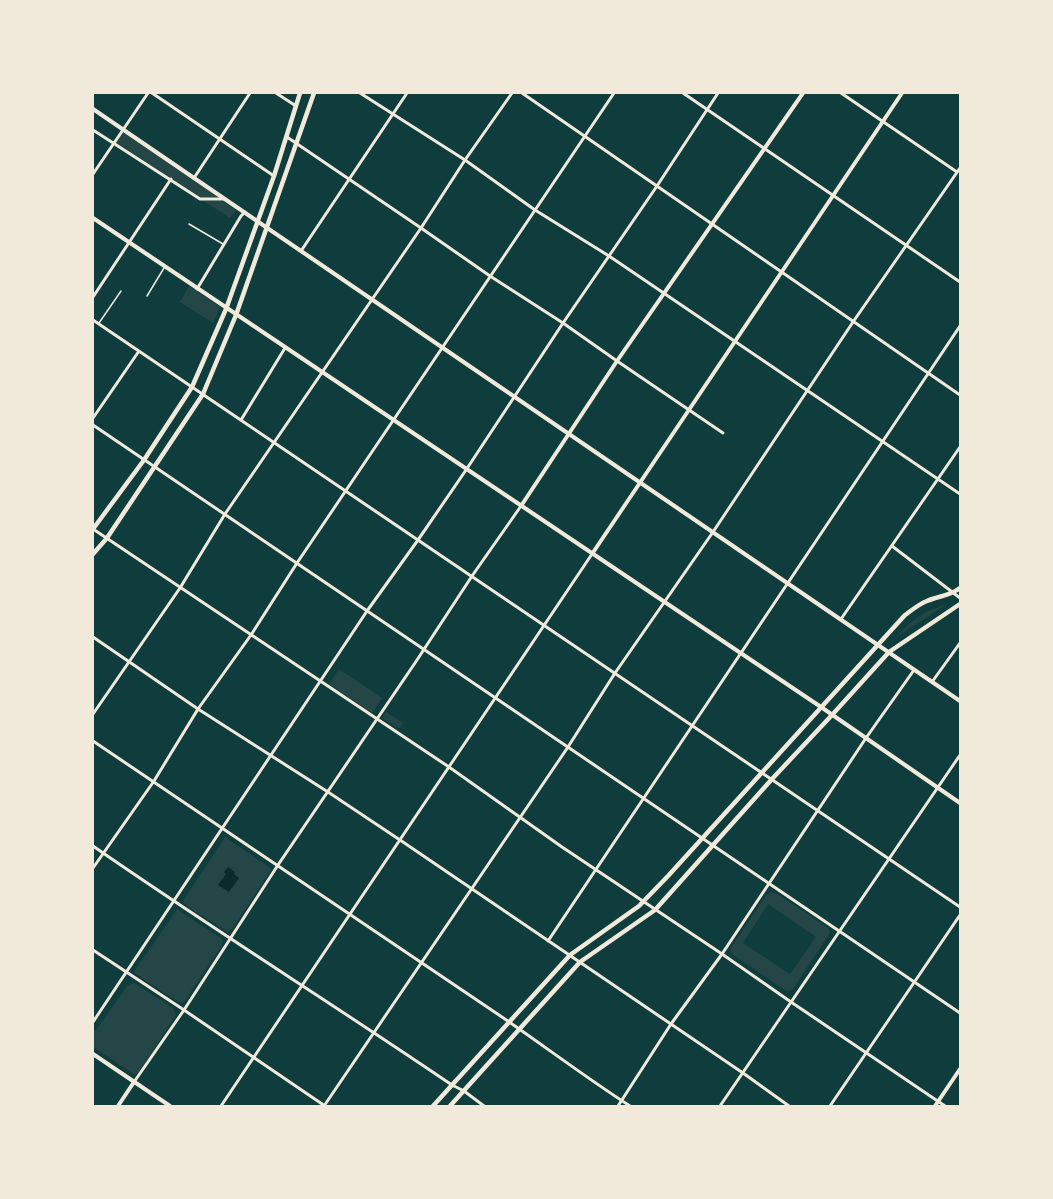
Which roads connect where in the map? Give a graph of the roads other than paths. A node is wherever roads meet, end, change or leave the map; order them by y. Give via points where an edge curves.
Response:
1 (150, 93) edge
2 (250, 93) edge
3 (276, 93) edge
4 (300, 93) edge
5 (314, 93) edge
6 (360, 93) edge
7 (407, 93) edge
8 (512, 93) edge
9 (522, 93) edge
10 (614, 93) edge
11 (683, 93) edge
12 (717, 93) edge
13 (803, 93) edge
14 (841, 93) edge
15 (902, 93) edge
16 (296, 106) junction
17 (93, 109) edge
18 (706, 109) junction
19 (393, 114) junction
20 (883, 121) junction
21 (93, 130) edge
22 (124, 130) junction
23 (585, 136) junction
24 (287, 137) junction
25 (219, 139) junction
26 (114, 144) junction
27 (297, 144) junction
28 (765, 149) junction
29 (465, 160) junction
30 (960, 168) edge
31 (957, 172) junction
32 (93, 174) edge
33 (274, 176) junction
34 (194, 178) junction
35 (171, 179) junction
36 (349, 179) junction
37 (657, 186) junction
38 (833, 196) junction
39 (225, 199) junction
40 (535, 210) junction
41 (245, 212) junction
42 (93, 218) edge
43 (258, 221) junction
44 (189, 224) dead end
45 (713, 224) junction
46 (267, 228) junction
47 (421, 228) junction
48 (129, 243) junction
49 (224, 244) junction
50 (906, 246) junction
51 (301, 251) junction
52 (609, 256) junction
53 (165, 267) junction
54 (782, 271) junction
55 (490, 276) junction
56 (960, 282) edge
57 (196, 289) junction
58 (121, 291) dead end
59 (664, 294) junction
60 (147, 296) dead end
61 (93, 297) edge
62 (372, 299) junction
63 (226, 309) junction
64 (236, 315) junction
65 (93, 320) edge
66 (853, 322) junction
67 (563, 323) junction
68 (99, 324) junction
69 (960, 326) edge
70 (734, 342) junction
71 (285, 348) junction
72 (443, 348) junction
73 (139, 351) junction
74 (617, 362) junction
75 (322, 373) junction
76 (928, 373) junction
77 (192, 387) junction
78 (807, 391) junction
79 (202, 394) junction
80 (960, 395) edge
81 (514, 396) junction
82 (689, 410) junction
83 (93, 418) edge
84 (241, 420) junction
85 (394, 421) junction
86 (93, 425) edge
87 (569, 433) junction
88 (723, 433) dead end
89 (881, 442) junction
90 (275, 443) junction
91 (960, 447) edge
92 (144, 460) junction
93 (155, 467) junction
94 (466, 470) junction
95 (938, 479) junction
96 (640, 482) junction
97 (346, 491) junction
98 (960, 494) edge
99 (521, 506) junction
100 (225, 514) junction
101 (93, 529) edge
102 (713, 532) junction
103 (107, 538) junction
104 (418, 540) junction
105 (892, 546) junction
106 (93, 554) edge
107 (592, 554) junction
108 (297, 563) junction
109 (472, 576) junction
110 (788, 583) junction
111 (180, 588) junction
112 (960, 588) edge
113 (954, 594) junction
114 (960, 598) edge
115 (664, 602) junction
116 (960, 604) edge
117 (367, 611) junction
118 (841, 619) junction
119 (544, 625) junction
120 (251, 635) junction
121 (93, 637) edge
122 (960, 643) edge
123 (878, 645) junction
124 (424, 649) junction
125 (889, 652) junction
126 (740, 653) junction
127 (129, 661) junction
128 (914, 670) junction
129 (615, 673) junction
130 (321, 681) junction
131 (932, 682) junction
132 (495, 698) junction
133 (960, 701) edge
134 (821, 707) junction
135 (198, 709) junction
136 (93, 714) edge
137 (832, 715) junction
138 (376, 719) junction
139 (692, 725) junction
140 (866, 738) junction
141 (93, 741) edge
142 (568, 747) junction
143 (271, 755) junction
144 (960, 755) edge
145 (449, 767) junction
146 (762, 773) junction
147 (772, 779) junction
148 (154, 781) junction
149 (938, 788) junction
150 (328, 792) junction
151 (643, 798) junction
152 (960, 803) edge
153 (819, 810) junction
154 (521, 817) junction
155 (223, 827) junction
156 (702, 838) junction
157 (400, 840) junction
158 (93, 846) edge
159 (713, 846) junction
160 (103, 853) junction
161 (889, 858) junction
162 (278, 865) junction
163 (93, 868) edge
164 (596, 869) junction
165 (768, 883) junction
166 (472, 890) junction
167 (174, 901) junction
168 (644, 902) junction
169 (960, 906) edge
170 (655, 910) junction
171 (349, 915) junction
172 (960, 915) edge
173 (840, 931) junction
174 (231, 938) junction
175 (548, 941) junction
176 (93, 950) edge
177 (722, 954) junction
178 (570, 955) junction
179 (580, 962) junction
180 (421, 963) junction
181 (127, 972) junction
182 (915, 982) junction
183 (302, 985) junction
184 (791, 1002) junction
185 (184, 1010) junction
186 (960, 1013) edge
187 (93, 1022) edge
188 (509, 1022) junction
189 (671, 1024) junction
190 (519, 1029) junction
191 (374, 1032) junction
192 (866, 1053) junction
193 (93, 1054) edge
194 (254, 1057) junction
195 (960, 1069) edge
196 (743, 1073) junction
197 (134, 1082) junction
198 (452, 1085) junction
199 (464, 1091) junction
200 (621, 1101) junction
201 (938, 1101) junction
202 (118, 1106) edge
203 (170, 1106) edge
204 (221, 1106) edge
205 (324, 1106) edge
206 (433, 1106) edge
207 (450, 1106) edge
208 (484, 1106) edge
209 (618, 1106) edge
210 (630, 1106) edge
211 (720, 1106) edge
212 (789, 1106) edge
213 (830, 1106) edge
214 (934, 1106) edge
215 (945, 1106) edge

1 - 22 street
1 - 25 street
2 - 25 street
3 - 16 street
4 - 16 main road
5 - 27 main road
6 - 19 street
7 - 19 street
8 - 29 street
9 - 23 street
10 - 23 street
11 - 18 street
12 - 18 street
13 - 28 street
14 - 20 street
15 - 20 street
16 - 24 main road
17 - 22 street
18 - 28 street
18 - 37 street
19 - 29 street
19 - 36 street
20 - 31 street
20 - 38 street
21 - 26 street
22 - 26 street
22 - 34 street
23 - 37 street
23 - 40 street
24 - 27 street
24 - 33 main road
25 - 33 street
25 - 34 street
26 - 32 street
26 - 35 street
27 - 36 street
27 - 46 main road
28 - 38 street
28 - 45 street
29 - 40 street
29 - 47 street
30 - 31 street
31 - 50 street
33 - 43 main road
34 - 39 street
35 - 39 street via 200,199
35 - 48 street
36 - 47 street
36 - 51 street
37 - 45 street
37 - 52 street
38 - 50 street
38 - 54 street
39 - 41 street
40 - 52 street
40 - 55 street
41 - 43 street
41 - 49 street
42 - 48 street
43 - 46 street
43 - 63 main road
44 - 49 lane
45 - 54 street
45 - 59 street
46 - 51 street
46 - 64 main road
47 - 55 street
47 - 62 street
48 - 53 street
48 - 61 street
49 - 57 street
50 - 56 street
50 - 66 street
51 - 62 street
52 - 59 street
52 - 67 street
53 - 57 street
53 - 60 lane
54 - 66 street
54 - 70 street
55 - 67 street
55 - 72 street
57 - 63 street
58 - 68 lane
59 - 70 street
59 - 74 street
62 - 72 street
62 - 75 street
63 - 64 street
63 - 77 main road
64 - 71 street
64 - 79 main road
65 - 68 street
66 - 76 street
66 - 78 street
67 - 74 street
67 - 81 street
68 - 73 street
69 - 76 street
70 - 78 street
70 - 82 street
71 - 75 street
71 - 84 street
72 - 81 street
72 - 85 street
73 - 77 street
73 - 83 street
74 - 82 street
74 - 87 street
75 - 85 street
75 - 90 street
76 - 80 street
76 - 89 street
77 - 79 street
77 - 92 main road
78 - 89 street
78 - 102 street
79 - 84 street
79 - 93 main road
81 - 87 street
81 - 94 street
82 - 88 street
82 - 96 street
84 - 90 street
85 - 94 street
85 - 97 street
86 - 92 street
87 - 96 street
87 - 99 street
89 - 95 street
89 - 110 street
90 - 97 street
90 - 100 street
91 - 95 street
92 - 93 street
92 - 101 main road
93 - 100 street
93 - 103 main road
94 - 99 street
94 - 104 street
95 - 98 street
95 - 105 street
96 - 102 street
96 - 107 street
97 - 104 street
97 - 108 street
99 - 107 street
99 - 109 street
100 - 108 street
100 - 111 street
101 - 103 street
102 - 110 street
102 - 115 street
103 - 106 main road
103 - 111 street
104 - 109 street
104 - 117 street
105 - 113 street
105 - 118 street
107 - 115 street
107 - 119 street
108 - 117 street
108 - 120 street
109 - 119 street
109 - 124 street
110 - 118 street
110 - 126 street
111 - 120 street
111 - 127 street
112 - 113 main road
113 - 114 street
113 - 123 main road via 921,603
115 - 126 street
115 - 129 street
116 - 125 main road
117 - 124 street
117 - 130 street
118 - 123 street
119 - 129 street
119 - 132 street
120 - 130 street
120 - 135 street
121 - 127 street
122 - 131 street
123 - 125 street
123 - 134 main road
124 - 132 street
124 - 138 street
125 - 128 street
125 - 137 main road
126 - 134 street
126 - 139 street
127 - 135 street
127 - 136 street
128 - 131 street
128 - 140 street
129 - 139 street
129 - 142 street
130 - 138 street
130 - 143 street
131 - 133 street
132 - 142 street
132 - 145 street
134 - 137 street
134 - 146 main road
135 - 143 street
135 - 148 street
137 - 140 street
137 - 147 main road
138 - 145 street
138 - 150 street
139 - 146 street
139 - 151 street
140 - 149 street
140 - 153 street
141 - 148 street
142 - 151 street
142 - 154 street
143 - 150 street
143 - 155 street
144 - 149 street
145 - 154 street
145 - 157 street
146 - 147 street
146 - 156 main road
147 - 153 street
147 - 159 main road
148 - 155 street
148 - 160 street
149 - 152 street
149 - 161 street
150 - 157 street
150 - 162 street
151 - 156 street
151 - 164 street
153 - 161 street
153 - 165 street
154 - 164 street
154 - 166 street
155 - 162 street
155 - 167 street
156 - 159 street
156 - 168 main road
157 - 166 street
157 - 171 street
158 - 160 street
159 - 165 street
159 - 170 main road
160 - 163 street
160 - 167 street
161 - 169 street
161 - 173 street
162 - 171 street
162 - 174 street
164 - 168 street
164 - 175 street
165 - 173 street
165 - 177 street
166 - 175 street
166 - 180 street
167 - 174 street
167 - 181 street
168 - 170 street
168 - 178 main road
170 - 177 street
170 - 179 main road
171 - 180 street
171 - 183 street
172 - 182 street
173 - 182 street
173 - 184 street
174 - 183 street
174 - 185 street
175 - 178 street
176 - 181 street
177 - 184 street
177 - 189 street
178 - 179 street
178 - 188 main road
179 - 189 street
179 - 190 main road
180 - 188 street
180 - 191 street
181 - 185 street
181 - 187 street
182 - 186 street
182 - 192 street
183 - 191 street
183 - 194 street
184 - 192 street
184 - 196 street
185 - 194 street
185 - 197 street
188 - 190 street
188 - 198 main road
189 - 196 street
189 - 200 street
190 - 199 main road
190 - 200 street
191 - 198 street
191 - 205 street
192 - 201 street
192 - 213 street
193 - 197 street
194 - 204 street
194 - 205 street
195 - 201 street
196 - 211 street
196 - 212 street
197 - 202 street
197 - 203 street
198 - 199 street
198 - 206 main road
199 - 207 main road
199 - 208 street
200 - 209 street
200 - 210 street
201 - 214 street
201 - 215 street

